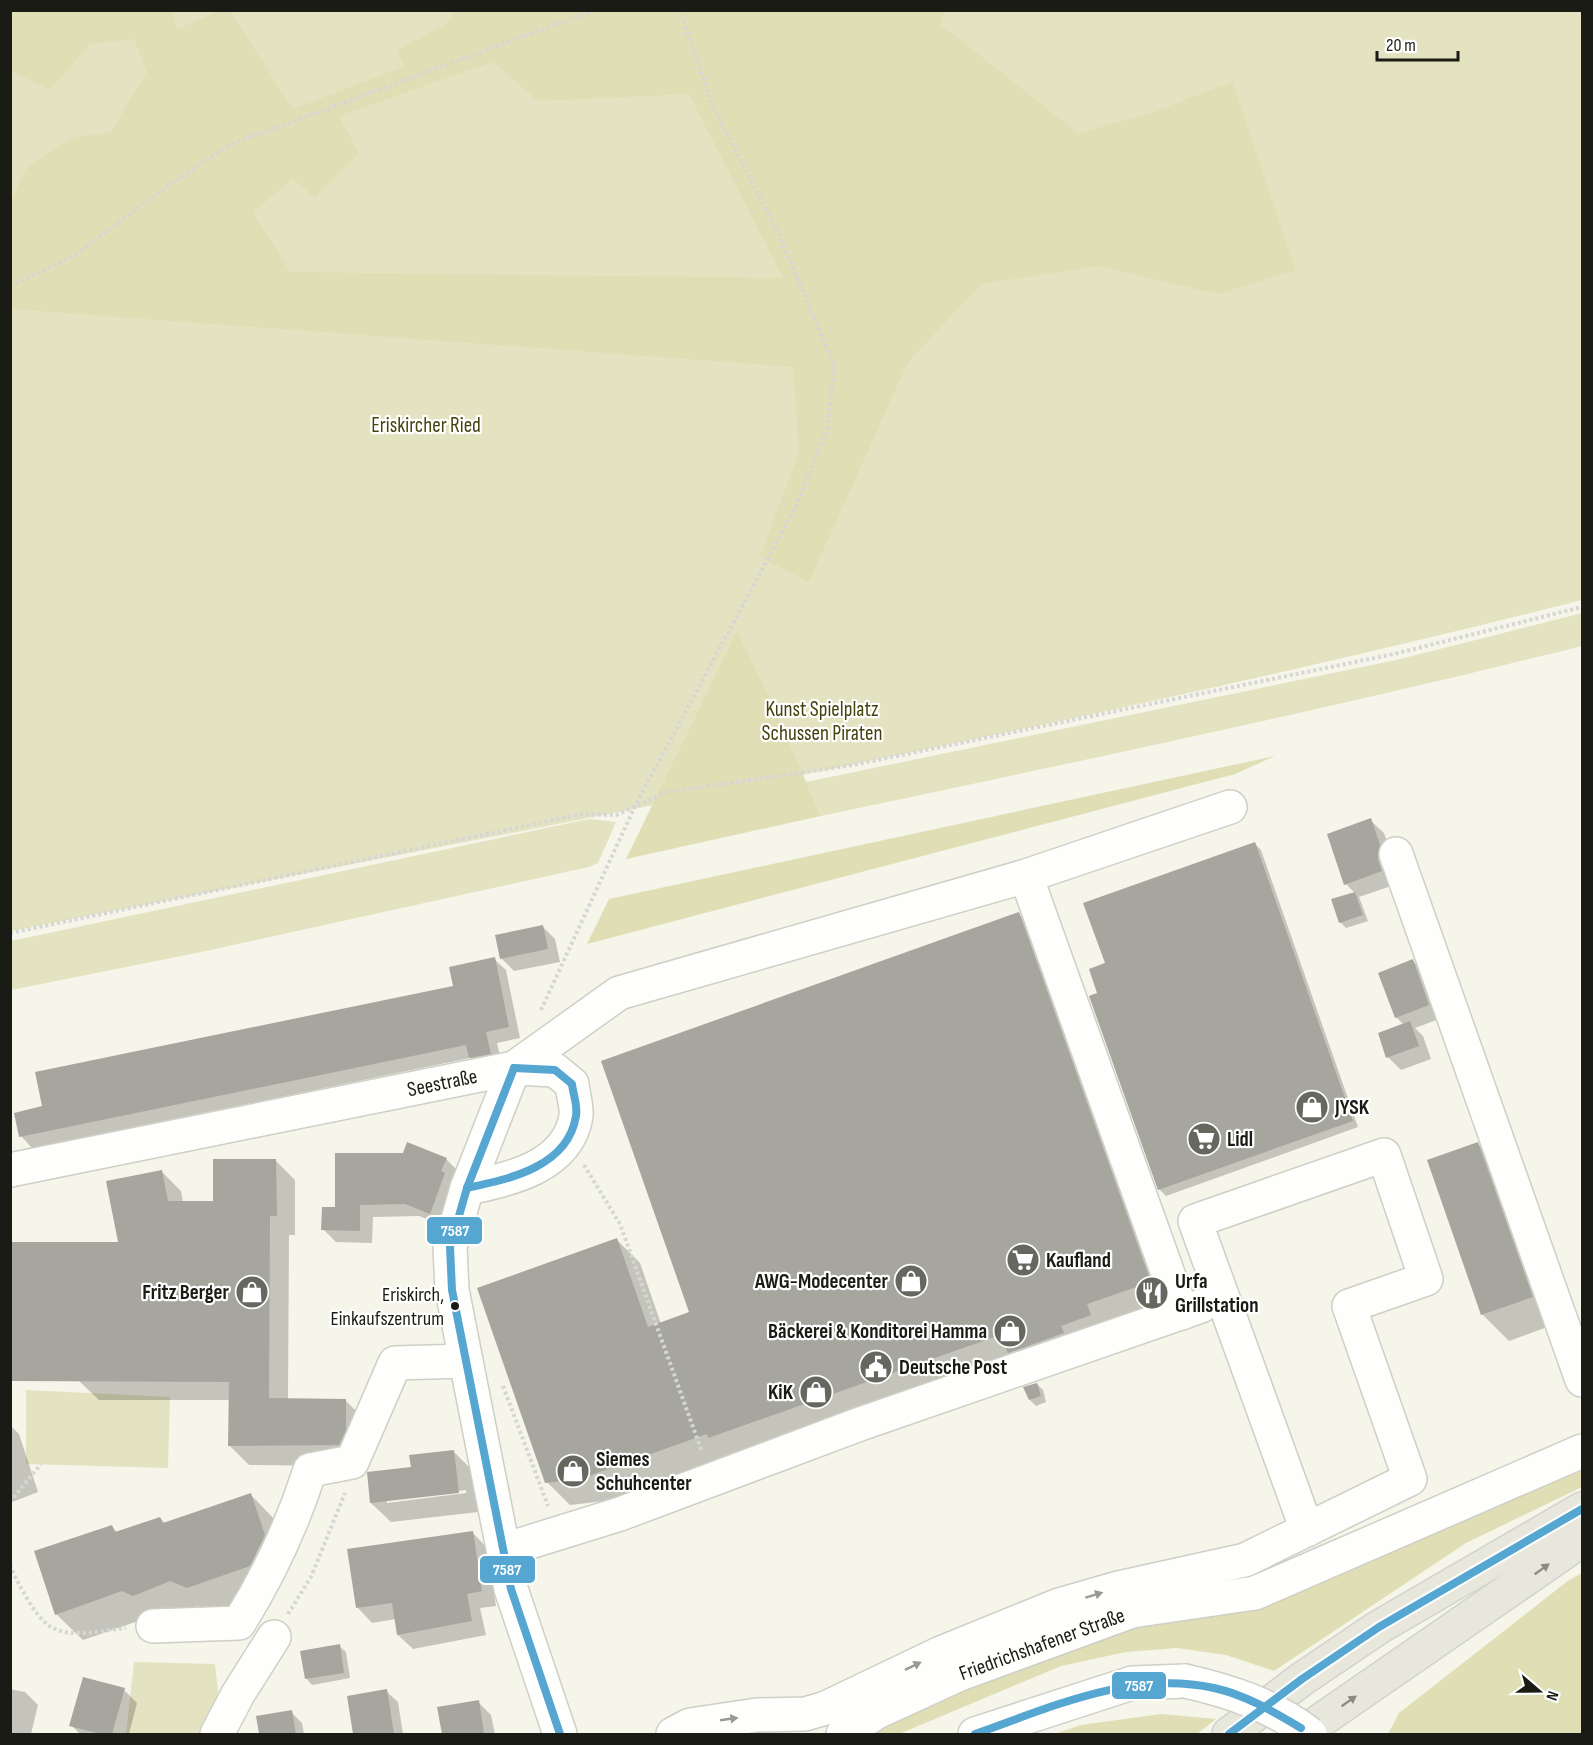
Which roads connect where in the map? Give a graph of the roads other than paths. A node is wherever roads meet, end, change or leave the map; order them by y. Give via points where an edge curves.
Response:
1 (1230, 807) dead end
2 (1396, 854) dead end
3 (1026, 876) junction
4 (514, 1068) junction
5 (10, 1170) edge
6 (466, 1188) junction
7 (1222, 1298) junction
8 (1182, 1313) junction
9 (466, 1361) junction
10 (1582, 1380) edge
11 (1582, 1451) edge
12 (1582, 1509) edge
13 (1307, 1530) junction
14 (1582, 1540) edge
15 (504, 1550) junction
16 (239, 1623) junction
17 (153, 1626) road end
18 (273, 1637) road end
19 (238, 1694) junction
20 (217, 1734) edge
21 (560, 1734) edge
22 (674, 1734) edge
23 (843, 1734) edge
24 (975, 1734) edge
25 (1228, 1734) edge
26 (1301, 1734) edge
27 (1310, 1734) edge

1 - 3 street
2 - 10 street
3 - 4 street via 619,993
3 - 8 street
4 - 5 street, Seestraße
4 - 6 street, Seestraße
4 - 6 street via 555,1070 572,1084 576,1116 568,1138 549,1161 502,1181
6 - 9 street, Seestraße via 450,1246 452,1290
7 - 8 street
7 - 13 street
7 - 13 street via 1195,1221 1384,1155 1426,1279 1349,1306 1410,1479
8 - 15 street
9 - 15 street, Seestraße
9 - 16 street via 395,1363 352,1462 310,1470 298,1508 258,1593
11 - 23 street, Friedrichshafener Straße via 1255,1593 1132,1611 960,1674 877,1712
12 - 25 main road via 1379,1627
22 -> 13 street via 690,1725 757,1715 805,1714 825,1708 941,1653 1059,1605 1245,1560
26 -> 14 main road
15 - 21 street, Seestraße via 511,1589
16 - 17 street
16 - 19 street
18 - 19 street
19 - 20 street
24 - 27 street, bridge via 1112,1688 1132,1683 1185,1681 1230,1691 1266,1706

